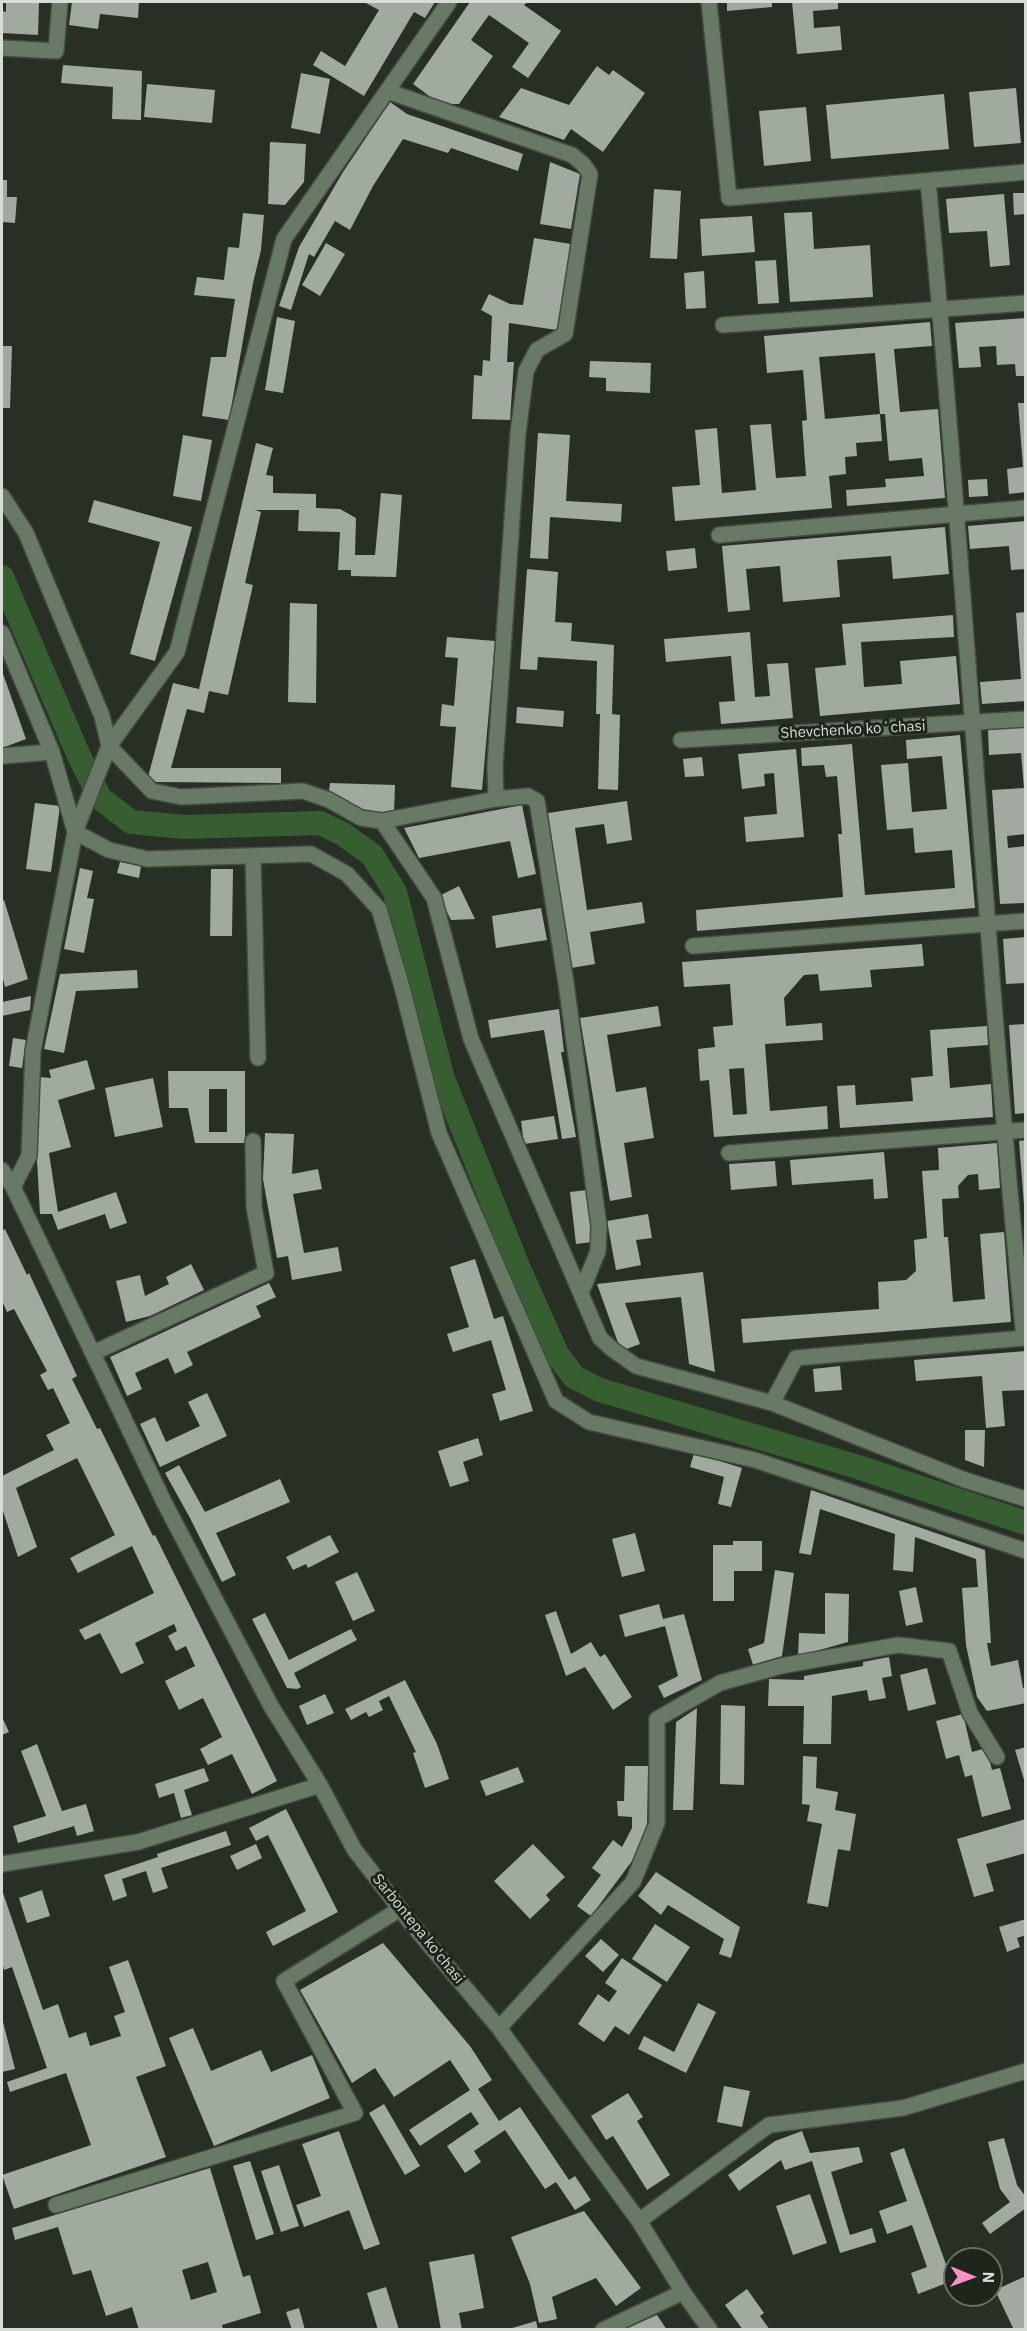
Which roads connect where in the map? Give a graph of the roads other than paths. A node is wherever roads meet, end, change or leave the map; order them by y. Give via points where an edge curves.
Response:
1 (60, 2) edge
2 (449, 2) edge
3 (709, 2) edge
4 (2, 48) edge
5 (387, 91) junction
6 (1026, 172) edge
7 (928, 181) junction
8 (1026, 303) edge
9 (940, 309) junction
10 (723, 325) dead end
11 (2, 496) edge
12 (1026, 508) edge
13 (957, 513) junction
14 (719, 535) dead end
15 (2, 633) edge
16 (1026, 719) edge
17 (973, 724) junction
18 (681, 740) dead end
19 (109, 746) junction
20 (52, 752) junction
21 (2, 756) edge
22 (496, 798) junction
23 (382, 821) junction
24 (75, 832) junction
25 (253, 856) junction
26 (1026, 921) edge
27 (986, 923) junction
28 (693, 946) dead end
29 (258, 1058) dead end
30 (1026, 1130) edge
31 (1003, 1132) junction
32 (254, 1141) dead end
33 (729, 1153) dead end
34 (2, 1170) edge
35 (14, 1187) junction
36 (581, 1293) junction
37 (1024, 1338) edge
38 (93, 1353) junction
39 (772, 1403) junction
40 (1026, 1499) edge
41 (1026, 1551) edge
42 (997, 1757) dead end
43 (320, 1785) junction
44 (2, 1864) edge
45 (400, 1909) junction
46 (499, 2028) junction
47 (1026, 2071) edge
48 (56, 2205) dead end
49 (639, 2221) junction
50 (682, 2292) junction
51 (603, 2330) edge
52 (710, 2330) edge

1 - 4 street via 56,51
2 - 5 street
3 - 7 street via 729,198
5 - 19 street via 284,239 177,652
5 - 22 street via 572,155 590,174 565,334 537,350 526,371 518,433
6 - 7 street
7 - 9 street
8 - 9 street
9 - 10 street
9 - 13 street
11 - 19 street via 26,533 102,716
12 - 13 street
13 - 14 street
13 - 17 street
15 - 20 street
16 - 17 street, Shevchenko koʻchasi
17 - 18 street, Shevchenko koʻchasi
17 - 27 street
19 - 23 street via 152,791 180,797 303,791 361,818
19 - 24 street
20 - 21 street
20 - 24 street
22 - 23 street
22 - 36 street via 528,796 537,801 599,1227 598,1251
23 - 36 street via 434,898 471,1039
24 - 25 street via 109,850 147,860
24 - 35 street via 33,1051 29,1156
25 - 29 street
25 - 41 street via 311,854 347,874 378,909 439,1133 556,1401 589,1422 755,1460
26 - 27 street
27 - 28 street
27 - 31 street
30 - 31 street
31 - 33 street
31 - 37 street
32 - 38 street via 254,1207 266,1273
34 - 35 street, Sarbontepa ko'chasi
35 - 38 street, Sarbontepa ko'chasi
36 - 39 street via 600,1338 636,1366
37 - 39 street via 796,1358
38 - 43 street, Sarbontepa ko'chasi via 165,1504 272,1706
39 - 40 street via 965,1480
42 - 46 street via 970,1713 949,1651 898,1644 781,1666 720,1683 657,1719 657,1823 633,1882
43 - 44 street via 138,1842
43 - 45 street, Sarbontepa ko'chasi via 354,1849
45 - 46 street, Sarbontepa ko'chasi
45 - 48 street via 284,1981 355,2113
46 - 49 street, Sarbontepa ko'chasi
47 - 49 street via 903,2108 769,2125
49 - 50 street, Sarbontepa ko'chasi
50 - 51 street
50 - 52 street, Sarbontepa ko'chasi

